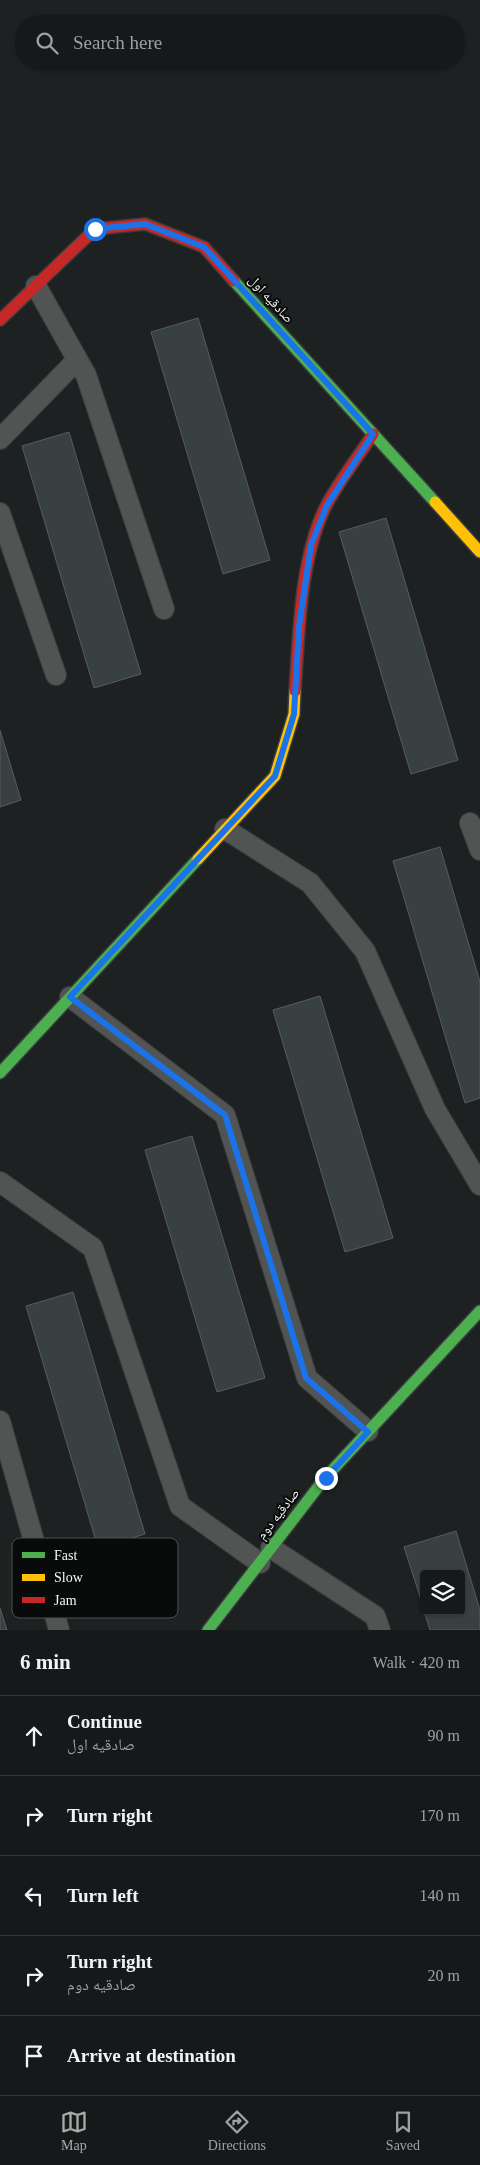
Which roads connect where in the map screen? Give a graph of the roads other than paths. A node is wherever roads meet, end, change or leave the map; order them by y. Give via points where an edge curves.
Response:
1 (36, 286) junction
2 (0, 320) edge
3 (77, 360) junction
4 (373, 434) junction
5 (0, 439) edge
6 (0, 513) edge
7 (480, 552) edge
8 (164, 609) dead end
9 (56, 675) dead end
10 (470, 823) dead end
11 (225, 830) junction
12 (480, 850) edge
13 (70, 997) junction
14 (0, 1072) edge
15 (0, 1182) edge
16 (480, 1185) edge
17 (480, 1311) edge
18 (0, 1421) edge
19 (368, 1432) junction
20 (33, 1538) edge
21 (265, 1555) junction
22 (208, 1630) edge
23 (380, 1630) edge

1 - 2 street, صادقیه اول
1 - 3 street
1 - 4 street, صادقیه اول via 95,229 145,224 204,247
3 - 5 street
3 - 8 street via 86,375
4 - 7 street, صادقیه اول
4 - 11 street via 327,505 311,545 299,626 294,714 275,776
6 - 9 street
10 - 12 street
11 - 13 street
11 - 16 street via 310,884 365,951 435,1109
13 - 14 street
13 - 19 street via 225,1115 306,1378
15 - 21 street via 93,1248 180,1506
17 - 19 street, صادقیه دوم
18 - 20 street
19 - 21 street, صادقیه دوم via 326,1478
21 - 22 street, صادقیه دوم
21 - 23 street via 375,1616

